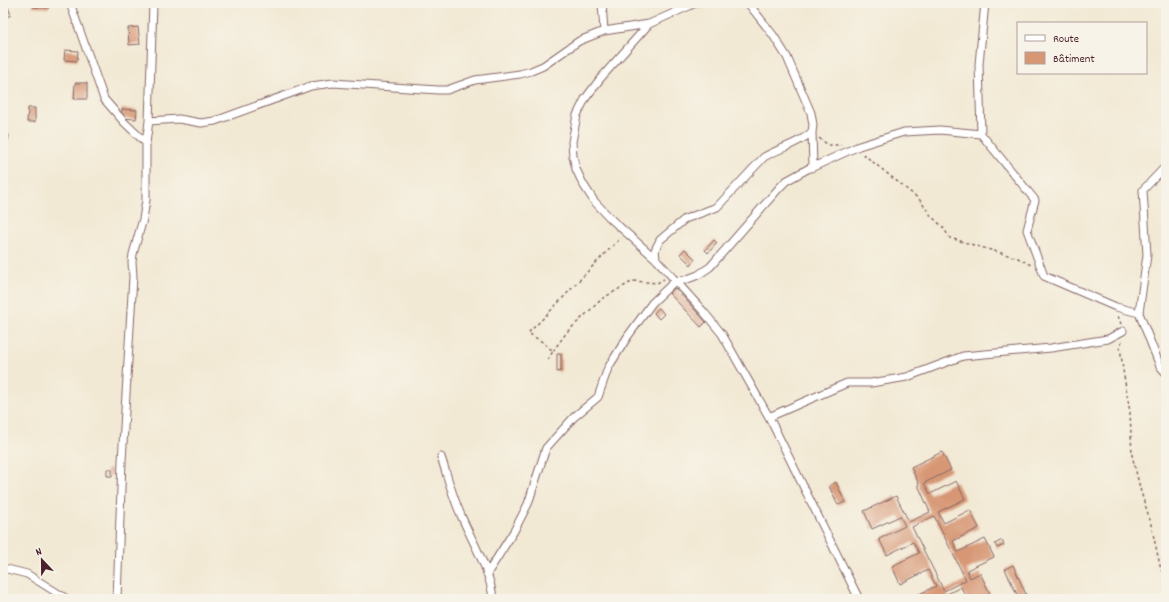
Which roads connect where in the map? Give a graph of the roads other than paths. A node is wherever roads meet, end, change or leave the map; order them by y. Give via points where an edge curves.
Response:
1 (70, 3) edge
2 (152, 3) edge
3 (602, 3) edge
4 (696, 3) edge
5 (748, 3) edge
6 (985, 3) edge
7 (649, 24) junction
8 (604, 31) junction
9 (148, 120) junction
10 (812, 132) junction
11 (981, 134) junction
12 (146, 143) junction
13 (1166, 166) edge
14 (811, 168) junction
15 (656, 259) junction
16 (673, 278) junction
17 (1139, 313) junction
18 (1123, 331) road end
19 (1166, 373) edge
20 (769, 417) junction
21 (441, 457) dead end
22 (3, 568) edge
23 (486, 574) junction
24 (67, 599) edge
25 (117, 599) edge
26 (493, 599) edge
27 (859, 599) edge

1 - 12 street via 104,99
2 - 9 street
3 - 8 street
4 - 7 street
5 - 10 street via 787,57 811,113
6 - 11 street via 979,64
7 - 8 street
7 - 15 street via 600,79 585,100 577,115 572,142 576,169 594,201
8 - 9 street via 579,41 543,66 531,71 475,80 447,90 321,83 215,121 201,123 179,119
9 - 12 street
10 - 14 street via 814,163
10 - 15 street via 764,157 717,207 677,224 657,244
11 - 14 street via 940,130 904,132 854,149
11 - 17 street via 1035,200 1027,230 1044,276 1116,307
12 - 25 street via 146,200 132,262
13 - 17 street via 1143,190 1147,254
14 - 16 street via 786,181 710,267 685,280
15 - 16 street
16 - 20 street via 722,334
16 - 23 street via 628,336 608,368 598,397 574,417 546,448 528,504
17 - 19 street via 1160,366
18 - 20 street via 1108,339 1065,346 963,356 907,377 871,383 847,383
20 - 27 street
21 - 23 street via 460,512
22 - 24 street via 27,574
23 - 26 street

